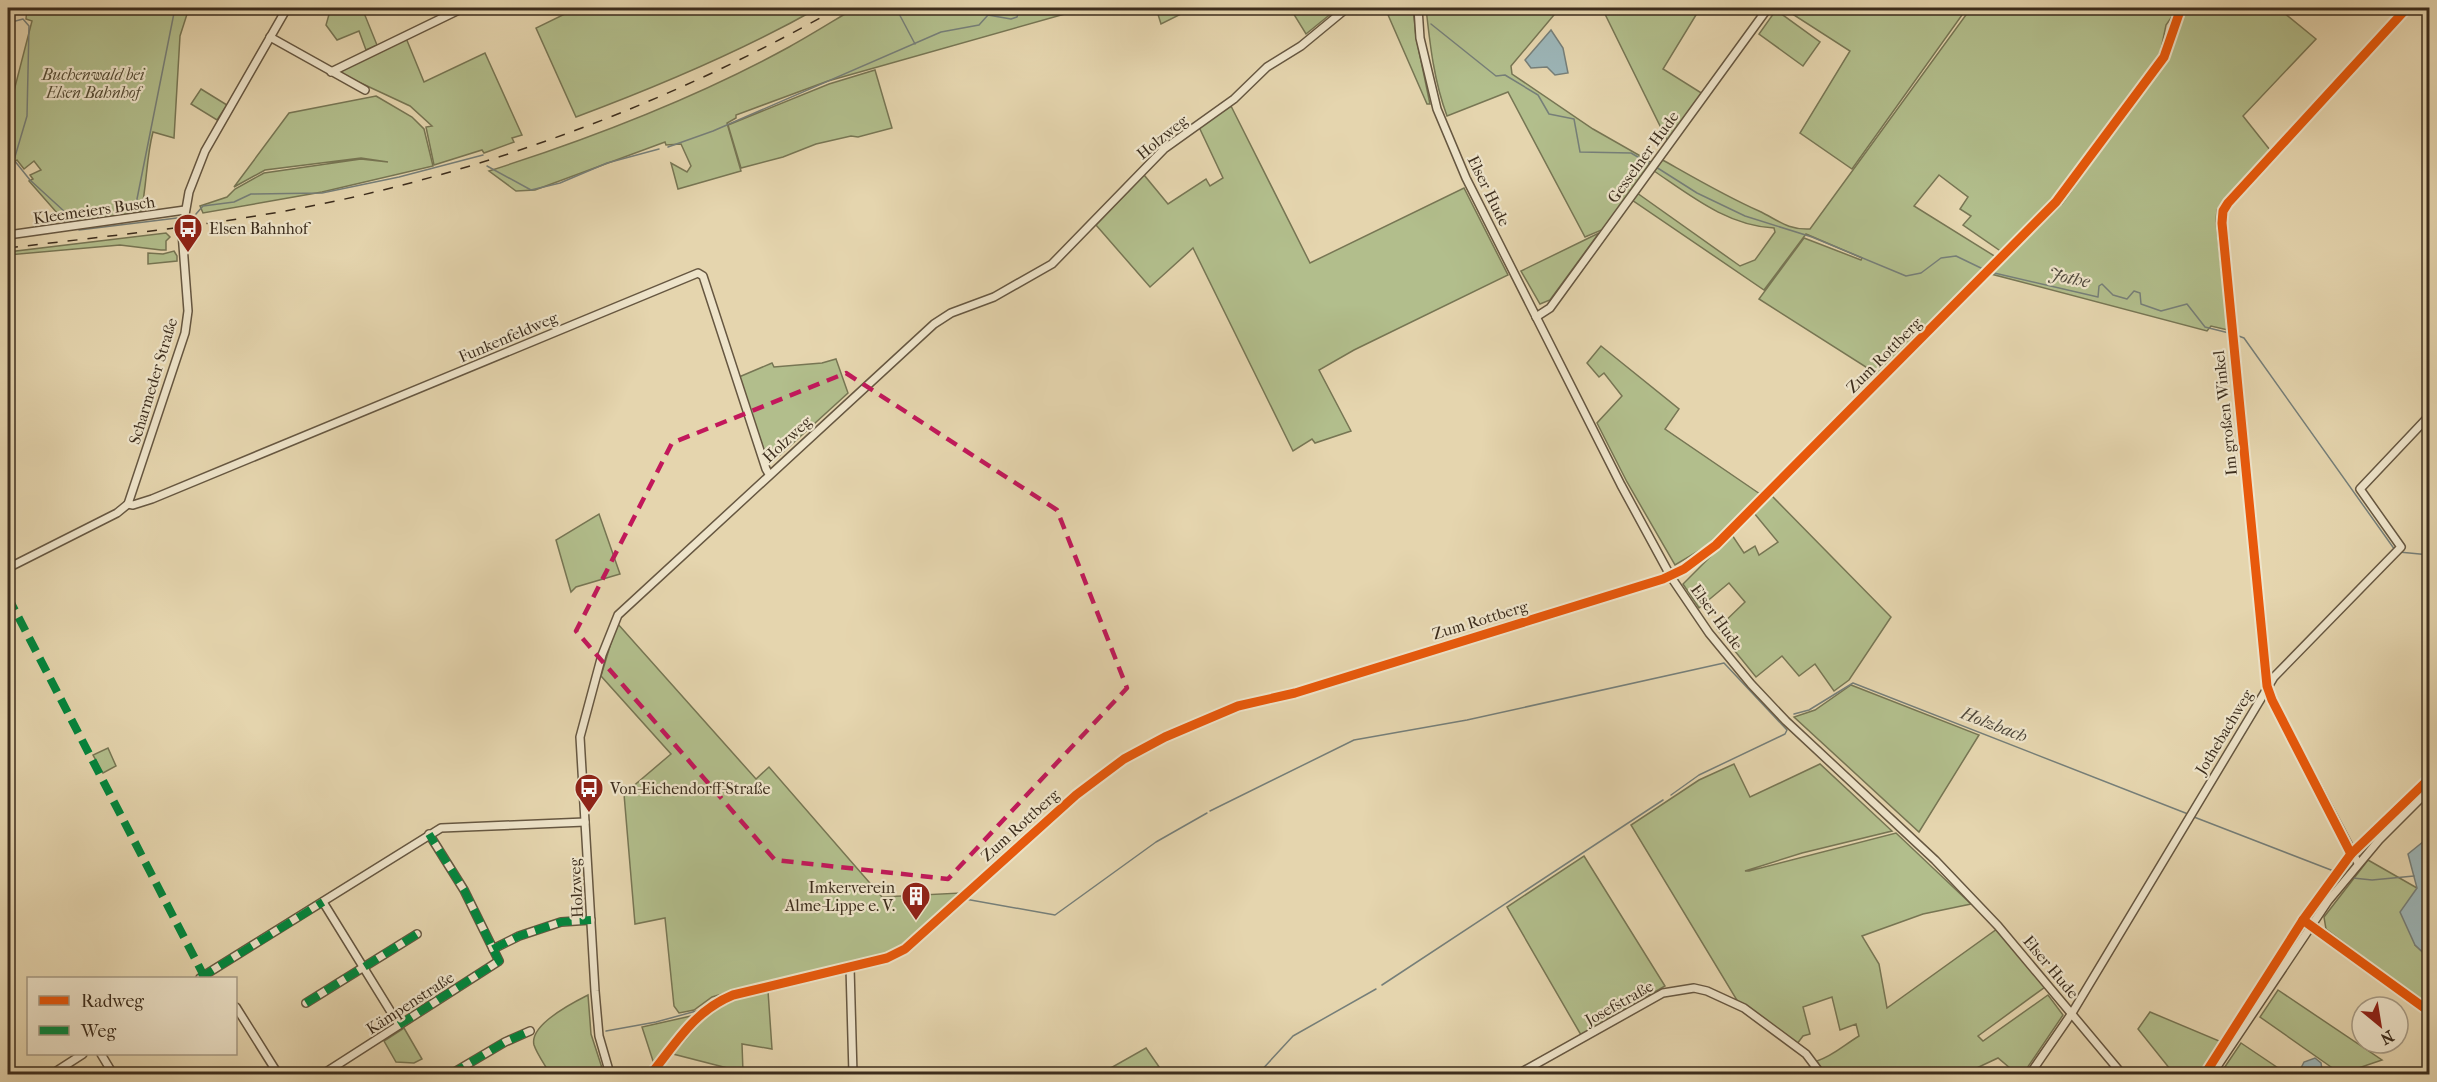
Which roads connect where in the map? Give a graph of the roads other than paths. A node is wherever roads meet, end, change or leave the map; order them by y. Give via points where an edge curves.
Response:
1 (287, 8) edge
2 (463, 8) edge
3 (1347, 8) edge
4 (1418, 8) edge
5 (1768, 8) edge
6 (2181, 8) edge
7 (2407, 8) edge
8 (270, 37) junction
9 (331, 72) junction
10 (365, 90) dead end
11 (185, 210) junction
12 (8, 235) edge
13 (1536, 317) junction
14 (2430, 415) edge
15 (770, 474) junction
16 (128, 504) junction
17 (8, 568) edge
18 (1671, 577) junction
19 (2267, 686) junction
20 (2430, 789) edge
21 (585, 822) junction
22 (429, 834) junction
23 (2358, 863) junction
24 (323, 902) junction
25 (591, 921) junction
26 (2310, 925) junction
27 (417, 934) dead end
28 (493, 949) junction
29 (850, 967) junction
30 (364, 968) junction
31 (212, 971) junction
32 (202, 977) edge
33 (216, 977) edge
34 (306, 1003) dead end
35 (237, 1009) edge
36 (2430, 1012) edge
37 (2072, 1013) junction
38 (399, 1025) junction
39 (530, 1031) dead end
40 (80, 1055) edge
41 (102, 1055) edge
42 (52, 1074) edge
43 (112, 1074) edge
44 (278, 1074) edge
45 (323, 1074) edge
46 (451, 1074) edge
47 (610, 1074) edge
48 (651, 1074) edge
49 (852, 1074) edge
50 (1518, 1074) edge
51 (1821, 1074) edge
52 (2030, 1074) edge
53 (2122, 1074) edge
54 (2212, 1074) edge

1 - 8 street, Scharmeder Straße
2 - 9 street
3 - 15 street, Holzweg via 1301,46 1267,67 1234,99 1164,149 1052,264 994,297 951,313 934,324
4 - 13 street, Elser Hude via 1420,38 1437,109 1466,178
5 - 13 street, Gesselner Hude via 1550,308
6 - 18 street, Zum Rottberg via 2164,57 2056,202 1716,545
7 - 19 street, Im großen Winkel via 2223,211
8 - 9 street
8 - 11 street, Scharmeder Straße via 205,151
9 - 10 street
11 - 12 street, Kleemeiers Busch
11 - 16 street, Scharmeder Straße via 185,333
13 - 18 street, Elser Hude
14 - 19 street, Jothebachweg via 2360,489 2401,547
15 - 16 street, Funkenfeldweg via 704,276 698,273 152,500
15 - 21 street, Holzweg via 615,619 580,728
16 - 17 street
18 - 29 street, Zum Rottberg via 1295,693 1238,706 1165,737 1124,759 1076,795 905,949
18 - 37 street, Elser Hude via 1709,633 1751,684 1786,722 1935,860
19 - 23 street, Im großen Winkel
19 - 37 street, Jothebachweg
20 - 23 street
21 - 22 street via 441,828
21 - 25 street, Holzweg
22 - 24 street
22 - 28 street via 464,890
23 - 26 street
24 - 30 street
24 - 31 street
25 - 28 street via 561,922
25 - 47 street, Holzweg via 598,1029
26 - 36 street
26 - 54 street
27 - 30 street
28 - 38 street, Kämpenstraße via 499,961
29 - 48 street, Zum Rottberg via 720,1001 698,1015
29 - 49 street
30 - 34 street
30 - 38 street
31 - 32 street
31 - 33 street
35 - 44 street
37 - 52 street, Jothebachweg
37 - 53 street, Elser Hude
38 - 45 street, Kämpenstraße
39 - 46 street via 505,1041
40 - 42 street
41 - 43 street
50 - 51 street, Josefstraße via 1663,993 1694,988 1744,1008 1806,1054

